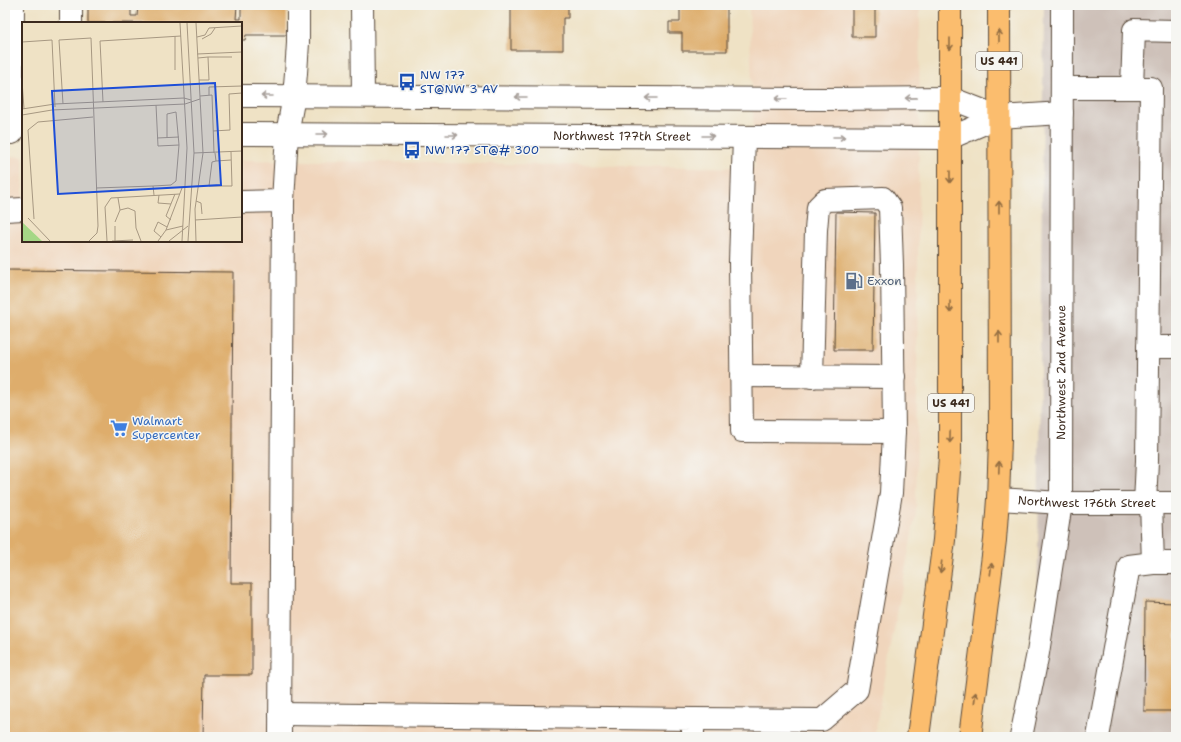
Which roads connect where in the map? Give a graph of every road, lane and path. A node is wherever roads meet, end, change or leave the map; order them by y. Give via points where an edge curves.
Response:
1 (13, 5) edge
2 (71, 5) edge
3 (298, 5) edge
4 (362, 5) edge
5 (950, 5) edge
6 (999, 5) edge
7 (1062, 5) edge
8 (71, 22) edge
9 (1176, 31) edge
10 (1062, 88) junction
11 (1132, 88) junction
12 (13, 94) edge
13 (242, 96) edge
14 (294, 96) junction
15 (363, 96) junction
16 (950, 98) junction
17 (1062, 113) junction
18 (999, 117) junction
19 (13, 133) edge
20 (242, 134) edge
21 (287, 134) junction
22 (744, 137) junction
23 (950, 138) junction
24 (283, 201) junction
25 (242, 202) edge
26 (5, 210) edge
27 (22, 210) edge
28 (1148, 347) junction
29 (1176, 347) edge
30 (741, 376) junction
31 (812, 377) junction
32 (894, 377) junction
33 (894, 432) junction
34 (998, 498) junction
35 (1061, 503) junction
36 (1148, 503) junction
37 (1176, 503) edge
38 (1153, 563) junction
39 (1176, 563) edge
40 (927, 666) junction
41 (280, 714) junction
42 (693, 728) edge
43 (280, 737) edge
44 (903, 737) edge
45 (918, 737) edge
46 (970, 737) edge
47 (1022, 737) edge
48 (1098, 737) edge

1 - 12 street
2 - 8 street
3 - 14 street
4 - 15 street
5 -> 16 main road, US 441
18 -> 6 main road, US 441
7 - 10 street, Northwest 2nd Avenue
9 - 11 street via 1134,30
10 - 11 street
10 - 17 street, Northwest 2nd Avenue
11 - 28 street via 1151,88
12 - 19 street
14 -> 13 street, Northwest 177th Street
14 - 15 street, Northwest 177th Street
14 - 21 street
16 -> 15 street, Northwest 177th Street
16 - 18 street, Northwest 177th Street
16 - 23 main road, US 441
17 - 18 street, Northwest 177th Street
17 - 35 street, Northwest 2nd Avenue
18 - 23 street, Northwest 177th Street
34 -> 18 main road, US 441
20 - 21 street, Northwest 177th Street
21 -> 22 street, Northwest 177th Street
21 - 24 street
22 -> 23 street, Northwest 177th Street
22 - 30 street via 740,262
23 -> 40 main road, US 441 via 950,457 944,540
24 - 25 street
24 - 41 street
26 - 27 street
28 - 29 street
28 - 36 street
30 - 31 street
30 - 33 street via 742,432
31 - 32 street
31 - 32 street via 818,207 825,200 883,198 890,208
32 - 33 street
33 - 42 street via 891,492 857,690 822,720
34 - 35 street, Northwest 176th Street
46 -> 34 main road, US 441
35 - 36 street, Northwest 176th Street
35 - 47 street, Northwest 2nd Avenue via 1037,660
36 - 37 street, Northwest 176th Street
36 - 38 street
38 - 39 street
38 - 48 street via 1129,566
40 - 44 main road
40 - 45 main road, US 441
41 - 42 street
41 - 43 street

